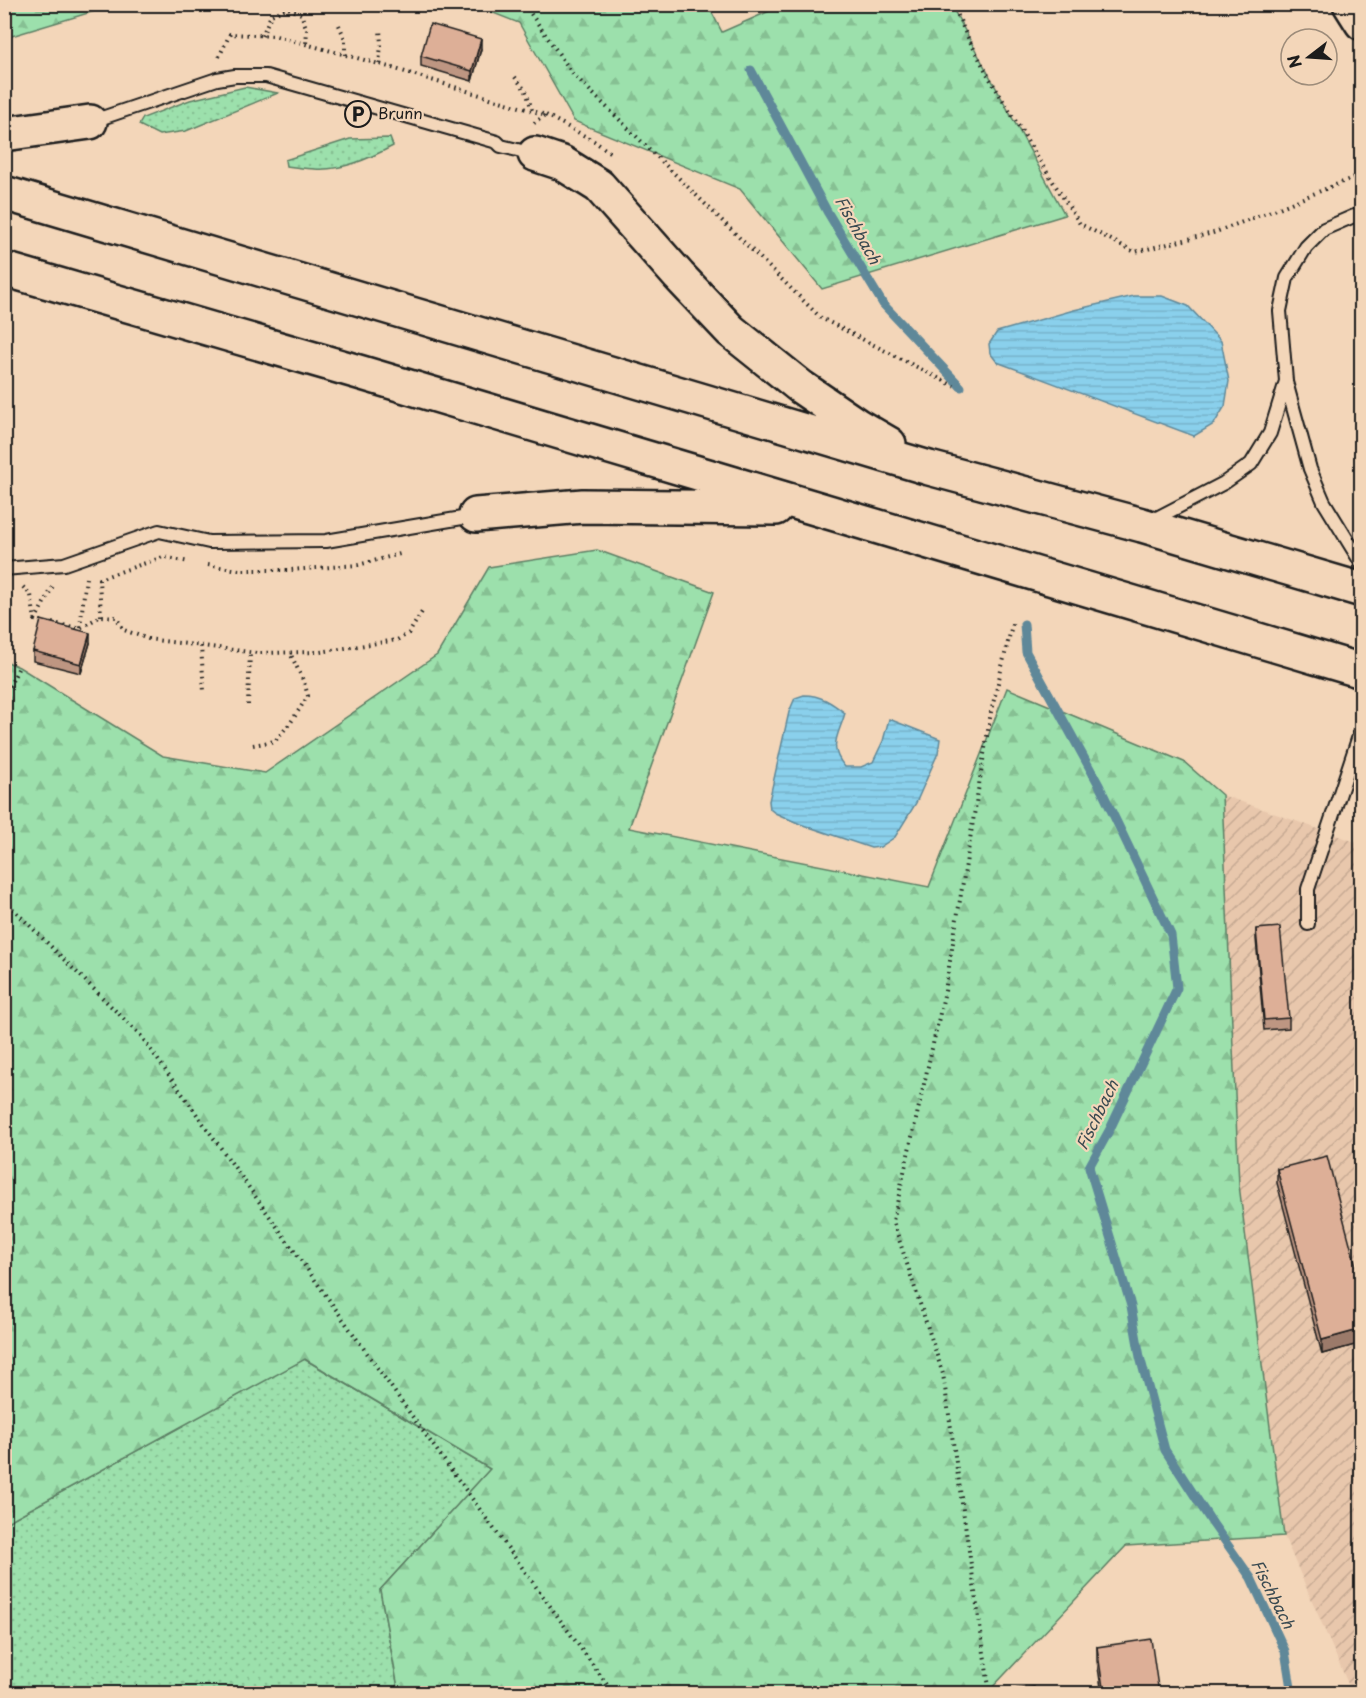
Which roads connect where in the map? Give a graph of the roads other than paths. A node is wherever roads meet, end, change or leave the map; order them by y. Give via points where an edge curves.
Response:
1 (1350, 4) edge
2 (1362, 23) edge
3 (90, 122) joint
4 (4, 134) edge
5 (535, 154) joint
6 (4, 193) edge
7 (1362, 216) edge
8 (4, 269) edge
9 (1286, 381) junction
10 (929, 468) junction
11 (823, 510) junction
12 (476, 515) joint
13 (1142, 525) junction
14 (1362, 564) edge
15 (4, 569) edge
16 (1362, 590) edge
17 (1362, 671) edge
18 (1362, 727) edge
19 (1308, 924) dead end

1 - 2 main road
3 - 4 main road
3 - 5 lane via 206,82 235,76 266,76
5 - 10 main road via 562,163 599,186 731,330 801,387
6 - 10 main road
7 - 9 lane via 1324,229 1306,247 1287,278 1280,311
8 - 11 main road
9 - 13 lane via 1270,433 1251,464 1224,483
9 - 14 lane via 1310,469 1324,502
10 - 13 main road
11 - 12 main road via 583,506
11 - 17 main road
12 - 15 lane via 326,541 209,542 159,531 64,564
13 - 16 main road
18 - 19 lane via 1308,889

